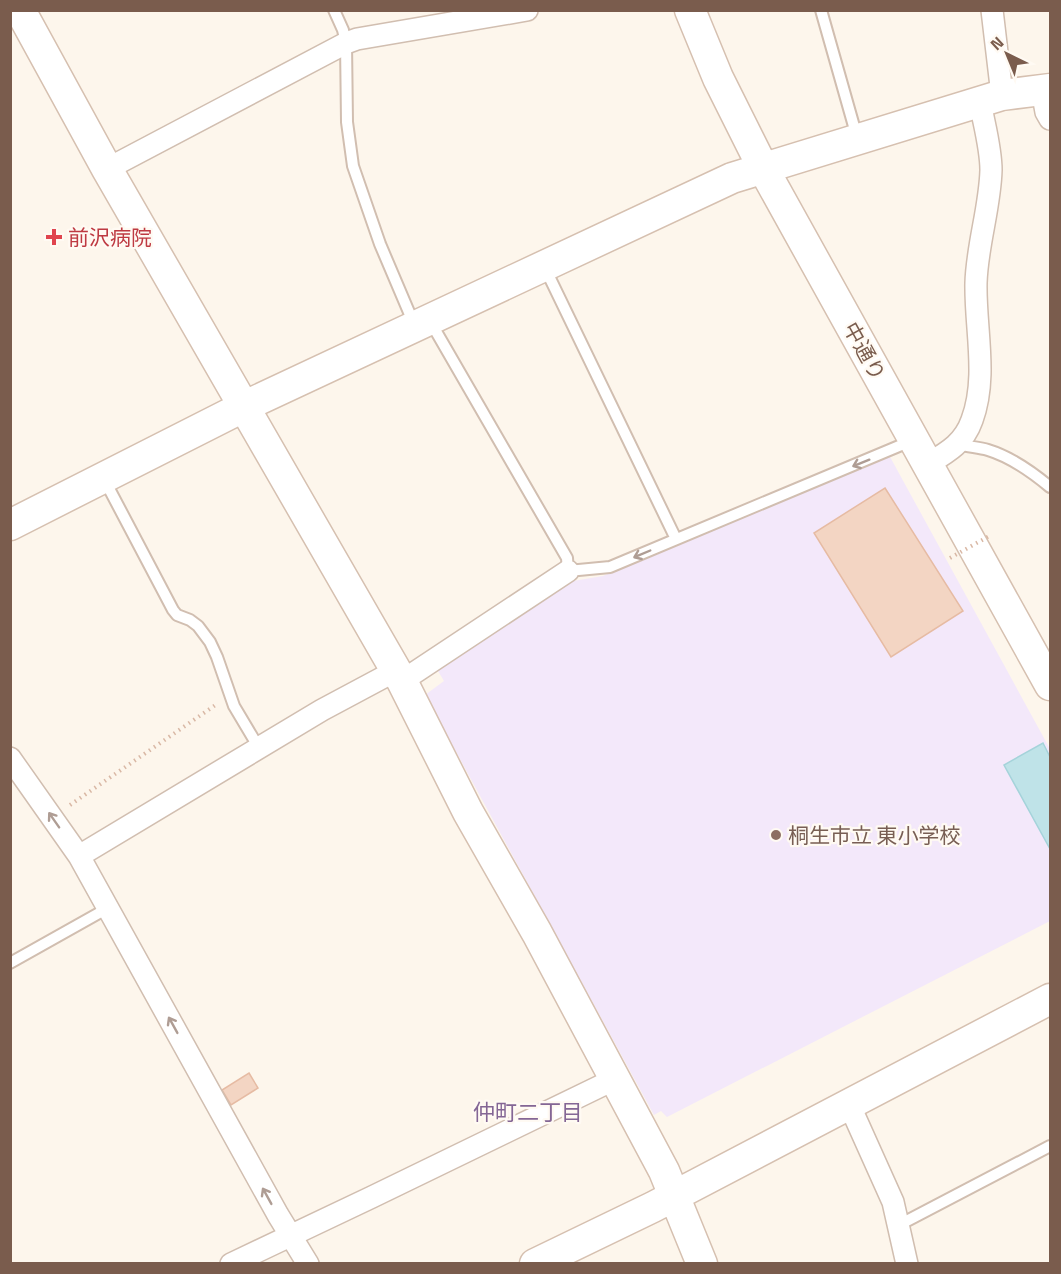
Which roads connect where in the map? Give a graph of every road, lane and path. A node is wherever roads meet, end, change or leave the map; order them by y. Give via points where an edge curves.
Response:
1 (20, 10) edge
2 (334, 10) edge
3 (527, 10) edge
4 (690, 10) edge
5 (821, 10) edge
6 (992, 10) edge
7 (346, 43) junction
8 (1046, 89) edge
9 (991, 99) junction
10 (1050, 119) edge
11 (857, 140) junction
12 (762, 168) junction
13 (107, 169) junction
14 (544, 266) junction
15 (423, 324) junction
16 (245, 406) junction
17 (959, 444) junction
18 (921, 452) junction
19 (104, 478) junction
20 (1050, 487) edge
21 (10, 525) edge
22 (991, 534) dead end
23 (676, 539) junction
24 (950, 558) dead end
25 (568, 572) junction
26 (398, 676) junction
27 (1050, 685) edge
28 (230, 695) junction
29 (259, 748) junction
30 (10, 758) edge
31 (52, 818) junction
32 (79, 856) junction
33 (108, 908) junction
34 (10, 963) edge
35 (1050, 999) edge
36 (615, 1079) junction
37 (849, 1104) junction
38 (1050, 1146) edge
39 (675, 1195) junction
40 (899, 1225) junction
41 (292, 1234) junction
42 (231, 1263) edge
43 (308, 1263) edge
44 (535, 1263) edge
45 (702, 1263) edge
46 (907, 1263) edge

1 - 13 street
2 - 7 lane
3 - 7 street
4 - 12 street, 中通り
5 - 11 lane
6 - 9 street
7 - 13 street
7 - 15 lane via 347,122 353,166 380,244
8 - 9 street
8 - 10 street via 1046,112
9 - 11 street
9 - 17 street via 991,168 976,280 979,392 973,418
11 - 12 street
12 - 14 street via 710,188
12 - 18 street, 中通り
13 - 16 street
14 - 15 street
14 - 23 lane
15 - 16 street
15 - 25 lane via 567,558
16 - 19 street
16 - 26 street
17 - 18 street
17 - 20 lane via 1007,457
18 -> 23 lane via 893,450
18 - 27 street, 中通り
19 - 21 street
19 - 28 lane via 172,610 198,626 210,642
22 - 24 path, bridge
23 -> 25 lane via 610,567
25 - 26 street
26 - 29 street via 322,710
26 - 36 street
28 - 29 lane
28 - 31 path
29 - 32 street
30 - 31 street
32 -> 31 street
32 - 33 street
33 - 34 lane
41 -> 33 street
35 - 37 street
36 - 39 street
36 - 41 street
37 - 39 street
37 - 40 street via 893,1202
38 - 40 lane
39 - 44 street
39 - 45 street
40 - 46 street
41 - 42 street
41 - 43 street

